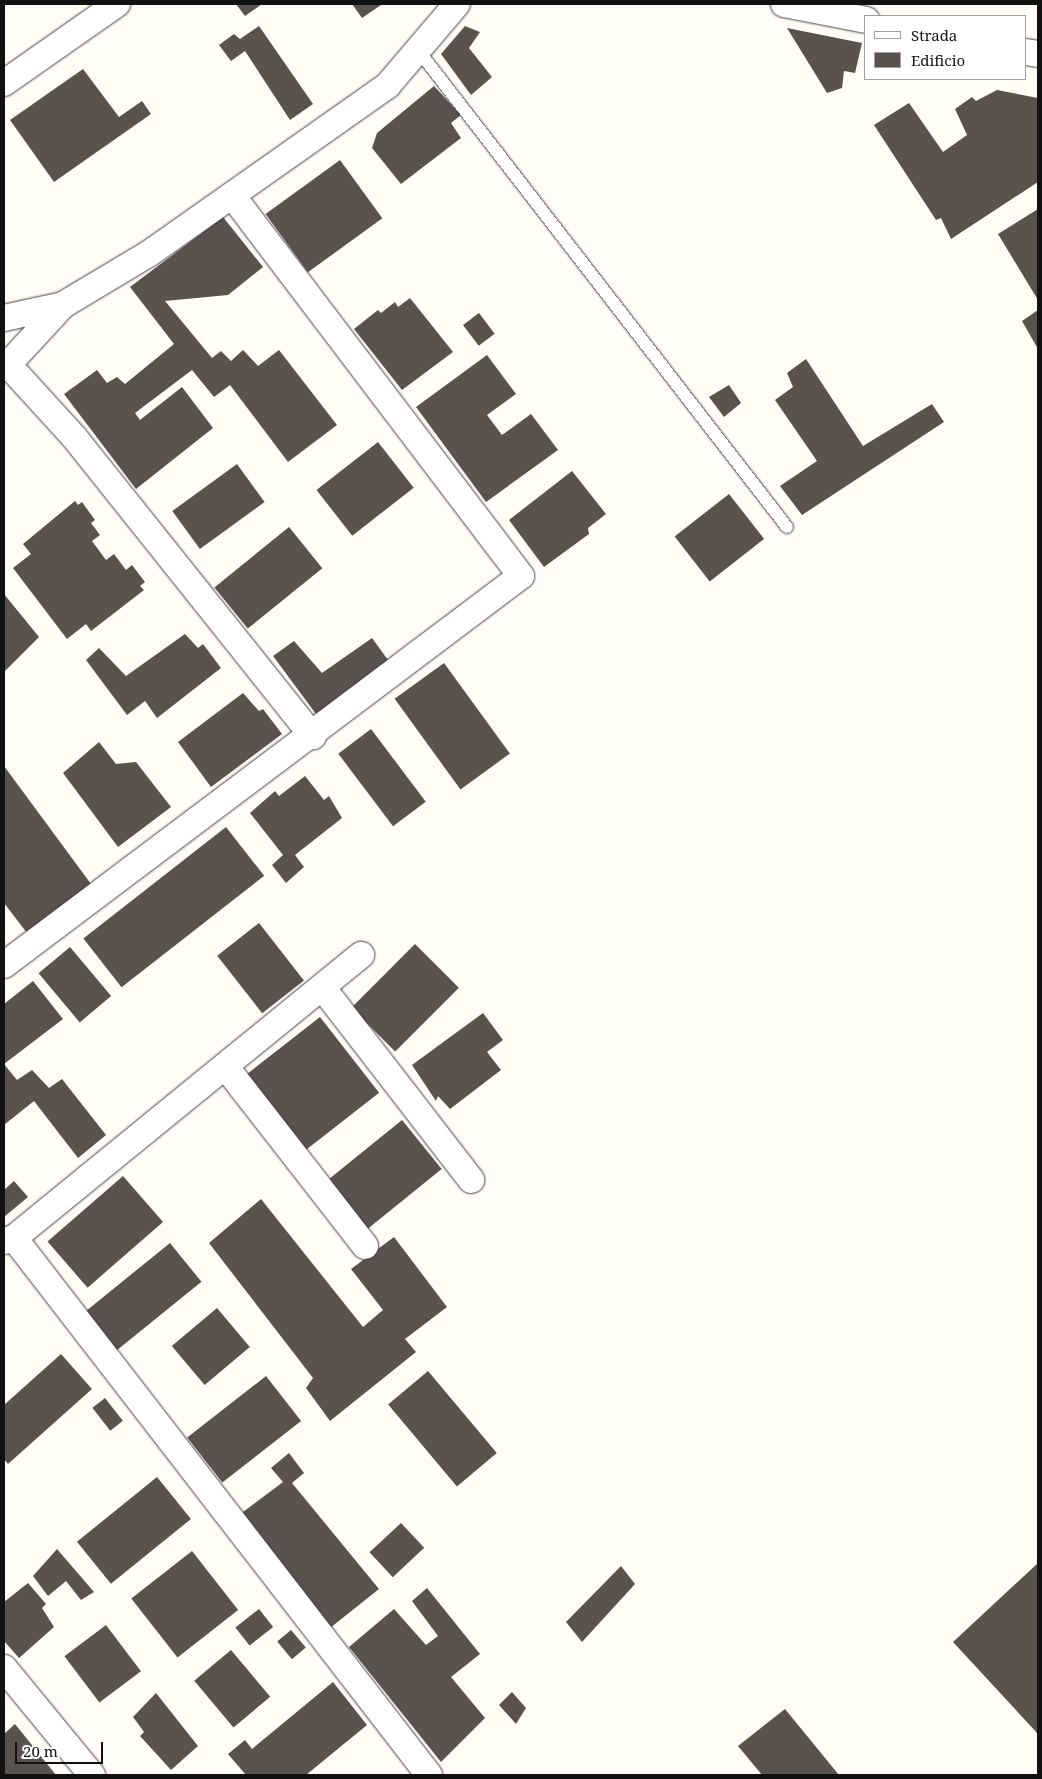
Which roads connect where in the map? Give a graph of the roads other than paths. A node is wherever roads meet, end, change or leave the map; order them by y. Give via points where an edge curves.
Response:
1 (117, 4) edge
2 (457, 4) edge
3 (784, 4) edge
4 (864, 20) edge
5 (418, 50) junction
6 (4, 83) edge
7 (232, 195) junction
8 (63, 305) junction
9 (4, 318) edge
10 (4, 328) edge
11 (10, 369) edge
12 (787, 527) dead end
13 (313, 736) junction
14 (361, 955) dead end
15 (4, 965) edge
16 (322, 987) junction
17 (225, 1066) junction
18 (471, 1180) dead end
19 (9, 1240) edge
20 (365, 1246) dead end
21 (4, 1668) edge
22 (92, 1775) edge
23 (429, 1775) edge

1 - 6 street
2 - 5 street
3 - 4 street
5 - 7 street via 388,85
5 - 12 lane
7 - 8 street via 150,253
7 - 13 street via 521,576
8 - 9 street
8 - 11 street
10 - 11 street
11 - 13 street via 74,437
13 - 15 street
14 - 16 street
16 - 17 street
16 - 18 street
17 - 19 street
17 - 20 street
19 - 23 street
21 - 22 street

